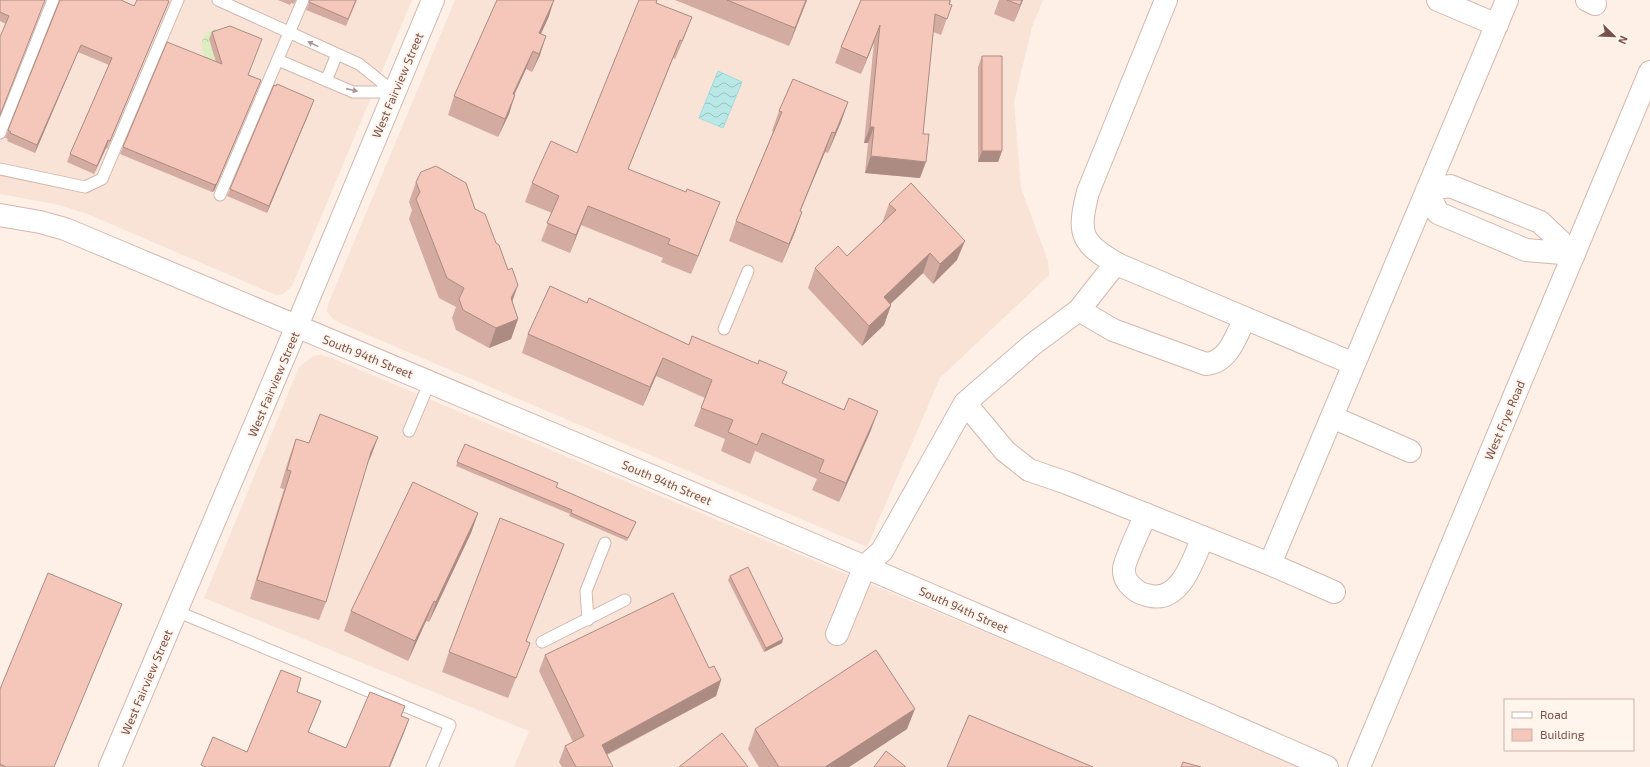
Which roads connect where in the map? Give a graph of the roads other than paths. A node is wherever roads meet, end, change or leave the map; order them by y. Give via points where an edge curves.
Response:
1 (53, 0) edge
2 (178, 0) edge
3 (218, 0) edge
4 (303, 0) edge
5 (433, 0) edge
6 (1166, 0) edge
7 (1438, 0) edge
8 (1507, 0) edge
9 (1497, 25) junction
10 (289, 32) junction
11 (337, 54) junction
12 (278, 60) junction
13 (1650, 72) edge
14 (326, 81) junction
15 (394, 92) junction
16 (0, 133) edge
17 (0, 168) edge
18 (1427, 190) junction
19 (220, 195) dead end
20 (0, 215) edge
21 (1574, 254) junction
22 (1116, 263) junction
23 (748, 271) dead end
24 (1078, 310) junction
25 (1245, 318) junction
26 (297, 326) junction
27 (724, 329) dead end
28 (1354, 364) junction
29 (430, 381) junction
30 (965, 403) junction
31 (1332, 417) junction
32 (409, 431) dead end
33 (1410, 451) dead end
34 (1146, 514) junction
35 (1203, 537) junction
36 (605, 543) dead end
37 (1270, 564) junction
38 (864, 566) junction
39 (1334, 592) dead end
40 (625, 600) dead end
41 (176, 611) junction
42 (588, 620) junction
43 (837, 634) dead end
44 (542, 642) dead end
45 (110, 767) edge
46 (432, 767) edge
47 (1327, 767) edge
48 (1359, 767) edge

1 - 16 lane
2 - 17 lane via 102,179 84,187
3 - 10 lane
4 - 10 lane
5 - 15 street, West Fairview Street
6 - 22 street via 1088,192 1082,217 1085,237 1096,252
7 - 9 street
8 - 9 street
9 - 18 street
11 -> 10 lane
10 - 12 lane
11 - 14 lane
11 - 15 lane via 359,64
12 - 14 lane
12 - 19 lane
13 - 21 street, West Frye Road
14 -> 15 lane via 353,92
15 - 26 street, West Fairview Street
18 - 21 street via 1450,186 1540,222
18 - 21 street via 1438,212 1526,250
18 - 28 street
20 - 26 street, South 94th Street via 40,222 65,230
21 - 48 street, West Frye Road
22 - 24 street
22 - 25 street
23 - 27 lane
24 - 25 street via 1113,330 1206,364 1215,363 1224,356
24 - 30 street via 1032,344
25 - 28 street
26 - 29 street, South 94th Street
26 - 41 street, West Fairview Street
28 - 31 street
29 - 32 lane
29 - 38 street, South 94th Street
30 - 34 street via 1005,451 1030,470
30 - 38 street via 882,551
31 - 33 street
31 - 37 street
34 - 35 street
34 - 35 street via 1124,568 1127,582 1139,593 1158,597 1170,594 1179,585
35 - 37 street
36 - 42 lane via 586,591
37 - 39 street
38 - 43 street
38 - 47 street, South 94th Street
40 - 42 lane
41 - 45 street, West Fairview Street
41 - 46 lane via 450,725
42 - 44 lane

